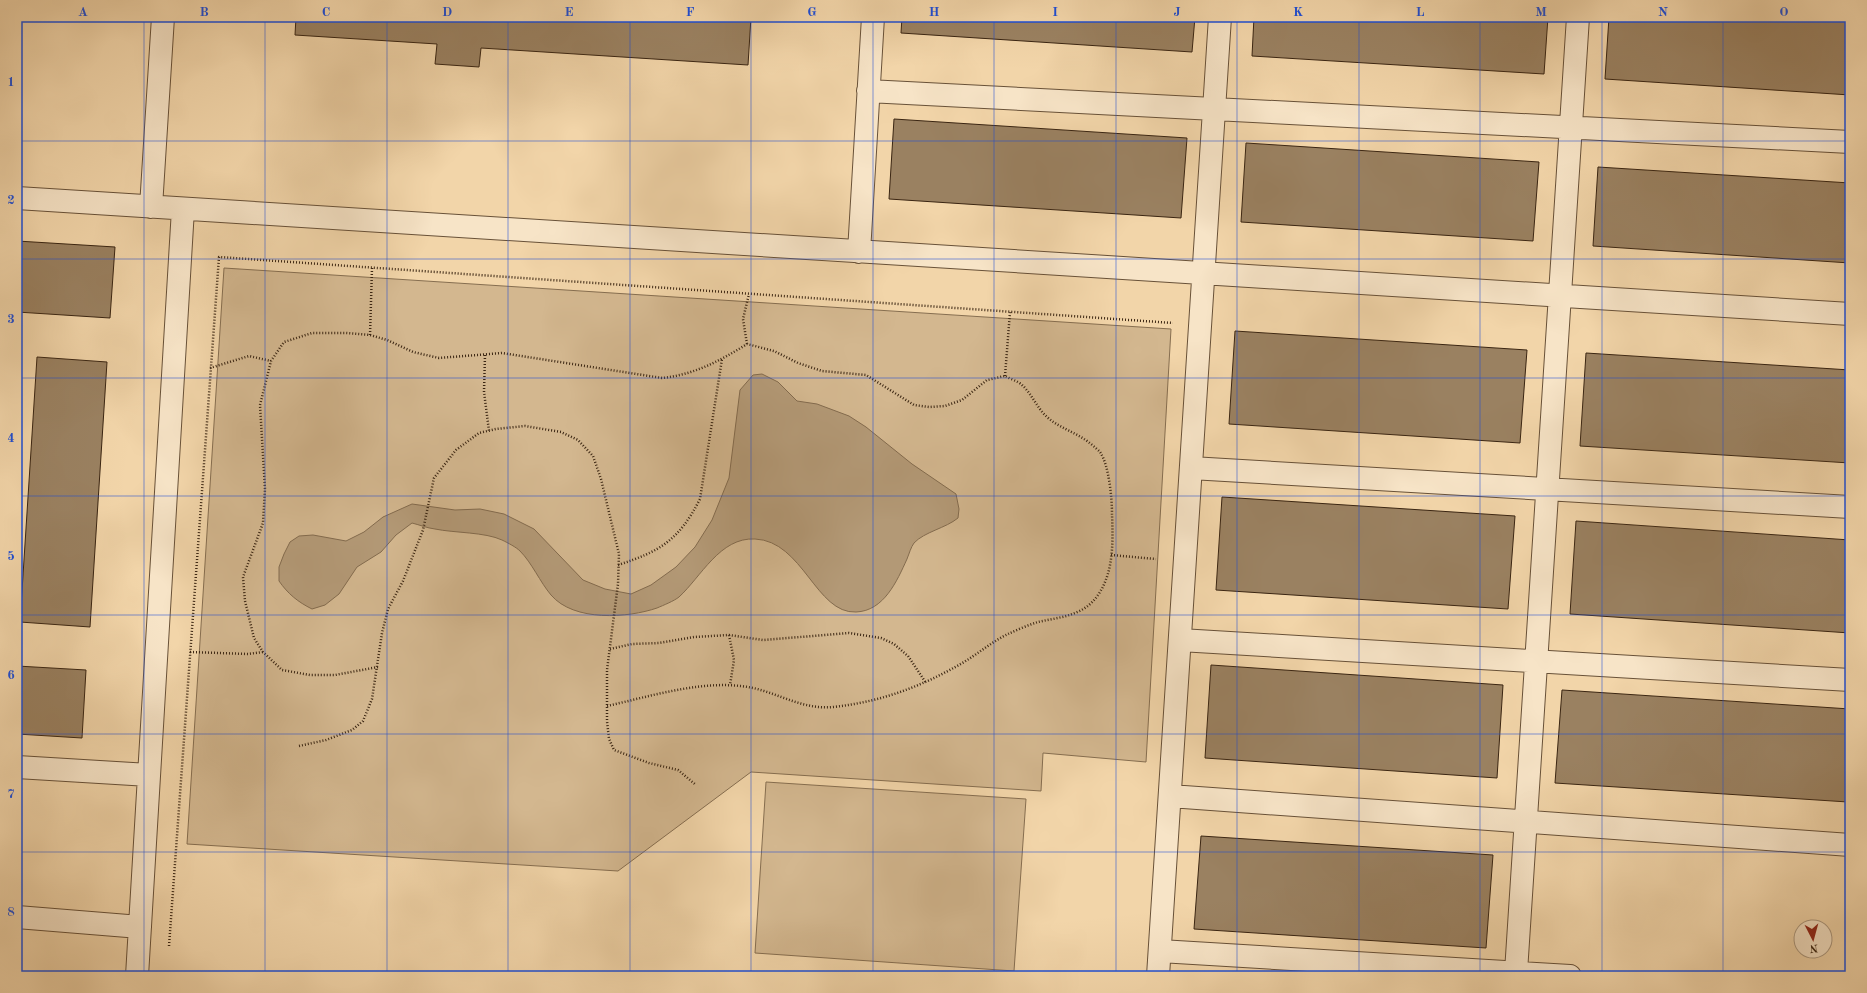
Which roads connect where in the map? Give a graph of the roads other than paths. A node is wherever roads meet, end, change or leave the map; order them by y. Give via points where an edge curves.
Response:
1 (163, 17) edge
2 (873, 17) edge
3 (1220, 17) edge
4 (1578, 17) edge
5 (868, 91) junction
6 (1214, 109) junction
7 (1571, 128) junction
8 (1850, 142) edge
9 (17, 198) edge
10 (151, 207) junction
11 (183, 209) junction
12 (859, 252) junction
13 (1204, 274) junction
14 (1560, 296) junction
15 (1850, 314) edge
16 (1191, 468) junction
17 (1548, 489) junction
18 (1850, 507) edge
19 (1180, 640) junction
20 (1537, 661) junction
21 (1850, 680) edge
22 (17, 767) edge
23 (149, 775) junction
24 (1170, 796) junction
25 (1526, 822) junction
26 (1850, 844) edge
27 (17, 917) edge
28 (140, 927) junction
29 (1160, 951) junction
30 (1516, 972) junction
31 (137, 976) edge
32 (1158, 976) edge
33 (1570, 976) edge

1 - 10 lane
2 - 5 lane
3 - 6 lane
4 - 7 lane
5 - 6 lane
5 - 12 lane
6 - 7 lane
6 - 13 lane
7 - 8 lane
7 - 14 lane
9 - 10 lane
10 - 11 lane
11 - 12 lane
11 - 23 lane
12 - 13 lane
13 - 14 lane
13 - 16 lane
14 - 15 lane
14 - 17 lane
16 - 17 lane
16 - 19 lane
17 - 18 lane
17 - 20 lane
19 - 20 lane
19 - 24 lane
20 - 21 lane
20 - 25 lane
22 - 23 lane
23 - 28 lane
24 - 25 lane
24 - 29 lane
25 - 26 lane
25 - 30 lane
27 - 28 lane
28 - 31 lane
29 - 30 lane
29 - 32 lane
30 - 33 lane

